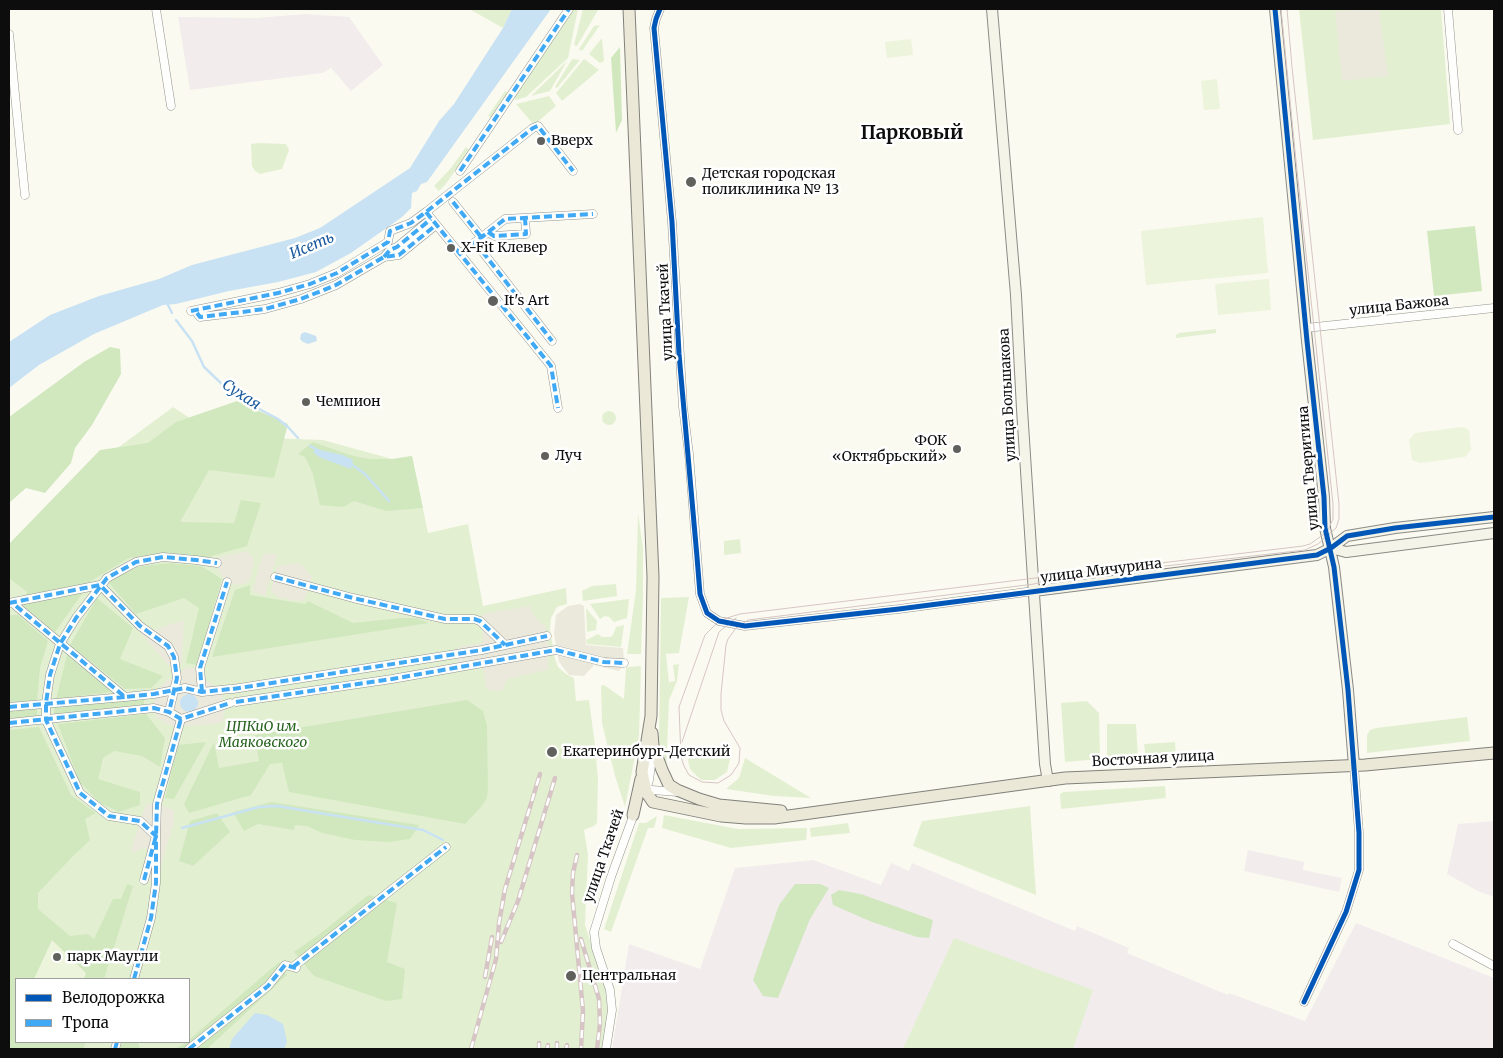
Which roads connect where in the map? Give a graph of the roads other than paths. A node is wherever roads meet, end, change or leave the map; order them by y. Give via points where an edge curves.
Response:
1 (156, 9) edge
2 (569, 9) edge
3 (629, 9) edge
4 (660, 9) edge
5 (992, 9) edge
6 (1275, 9) edge
7 (1448, 9) edge
8 (9, 34) edge
9 (172, 106) dead end
10 (1458, 130) dead end
11 (460, 171) dead end
12 (573, 171) dead end
13 (25, 195) dead end
14 (453, 202) dead end
15 (426, 212) junction
16 (593, 214) dead end
17 (525, 218) junction
18 (434, 222) junction
19 (488, 232) junction
20 (478, 240) junction
21 (460, 254) junction
22 (1494, 308) edge
23 (1306, 328) junction
24 (552, 341) dead end
25 (558, 408) dead end
26 (1494, 517) edge
27 (1494, 533) edge
28 (1331, 548) junction
29 (217, 563) dead end
30 (275, 577) dead end
31 (227, 582) dead end
32 (100, 584) junction
33 (1034, 591) junction
34 (11, 602) edge
35 (707, 614) joint
36 (547, 636) dead end
37 (60, 644) junction
38 (505, 645) junction
39 (624, 663) dead end
40 (174, 690) junction
41 (202, 692) junction
42 (126, 697) junction
43 (46, 703) junction
44 (9, 707) edge
45 (169, 712) junction
46 (651, 716) junction
47 (181, 719) junction
48 (46, 720) junction
49 (9, 724) edge
50 (653, 746) junction
51 (1494, 753) edge
52 (1354, 766) junction
53 (642, 772) junction
54 (1048, 781) junction
55 (646, 792) junction
56 (682, 793) junction
57 (663, 805) junction
58 (815, 812) junction
59 (633, 815) junction
60 (156, 836) junction
61 (446, 847) dead end
62 (144, 880) dead end
63 (1453, 944) dead end
64 (1494, 966) edge
65 (134, 978) edge
66 (1304, 1002) dead end
67 (189, 1049) edge
68 (606, 1049) edge

1 - 9 street
2 - 11 street
3 - 46 main road, улица Ткачей via 653,577
4 - 35 street, улица Ткачей via 654,28 700,594
5 - 33 street, улица Большакова via 1016,296
6 - 23 street, улица Тверитина
7 - 10 street
8 - 13 street
12 - 15 street via 538,126
14 - 20 street
15 - 18 street
15 - 18 street via 411,223 390,231 388,242 338,273 278,293 194,312 200,317 242,312 301,299 336,285 384,256 399,255
16 - 17 street
17 - 19 street via 505,219
17 - 19 street via 526,234 494,236
18 - 21 street
19 - 20 street
20 - 21 street
20 - 24 street
21 - 25 street via 551,366
22 - 23 street, улица Бажова
23 - 28 street, улица Тверитина via 1325,528
26 - 28 street, улица Мичурина via 1395,528 1343,538
27 - 28 street, улица Мичурина via 1346,552
28 - 33 street, улица Мичурина via 1317,555
28 - 52 street, улица Тверитина
29 - 32 street via 162,558 136,562
30 - 38 street via 445,619 474,619
31 - 41 street via 200,668
32 - 34 street
32 - 37 street
32 - 40 street via 140,626 168,646 174,657
33 - 35 street, улица Мичурина via 744,626 719,621
33 - 54 street, улица Большакова
34 - 37 street
36 - 38 street
37 - 42 street
37 - 43 street via 50,675
38 - 41 street
39 - 47 street via 604,662 556,650 233,703
40 - 41 street via 186,688
40 - 42 street
40 - 45 street
42 - 43 street
43 - 44 street
43 - 48 street
45 - 47 street
45 - 48 street via 154,708
46 - 50 main road, Восточная улица
46 - 53 main road, улица Ткачей
47 - 60 street via 157,804
48 - 49 street
48 - 60 street via 80,793 109,816 140,821
50 - 55 street, улица Ткачей
50 - 56 main road, Восточная улица via 669,785
51 - 52 main road, Восточная улица
52 - 54 main road, Восточная улица
52 - 66 street, улица Тверитина via 1359,870 1346,912
53 - 55 main road, улица Ткачей
53 - 59 main road
54 - 58 main road, Восточная улица
55 - 56 street
55 - 57 main road, Восточная улица via 653,802
55 - 59 street, улица Ткачей via 638,801
56 - 58 main road, Восточная улица via 720,805
57 - 58 main road, Восточная улица via 746,818
57 - 59 main road via 643,806
59 - 68 street, улица Ткачей via 594,932 610,990 611,1019
60 - 62 street
60 - 65 street via 156,882 151,918
61 - 67 street via 294,968 285,966 268,986
63 - 64 street

